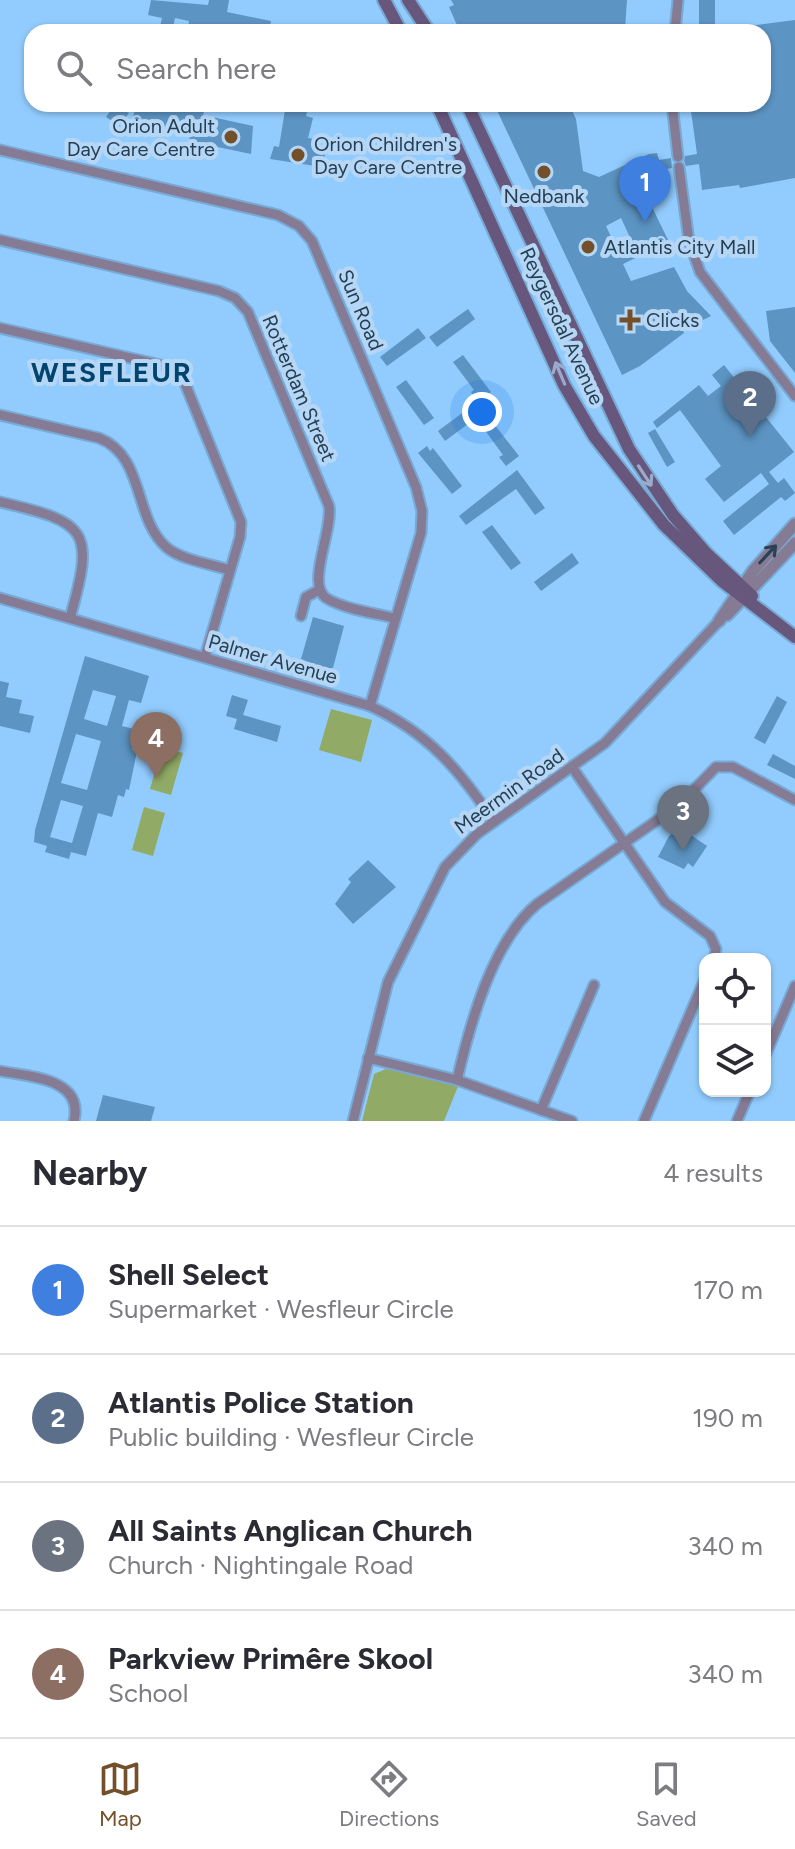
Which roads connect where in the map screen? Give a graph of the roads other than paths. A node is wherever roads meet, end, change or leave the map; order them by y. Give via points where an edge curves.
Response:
1 (384, 0) edge
2 (408, 0) edge
3 (678, 0) edge
4 (397, 24) edge
5 (424, 24) edge
6 (676, 24) edge
7 (441, 112) edge
8 (471, 112) edge
9 (673, 112) edge
10 (0, 150) edge
11 (0, 240) edge
12 (0, 328) edge
13 (795, 396) edge
14 (0, 415) edge
15 (0, 502) edge
16 (795, 524) edge
17 (795, 543) edge
18 (230, 570) junction
19 (319, 590) junction
20 (743, 592) junction
21 (0, 598) edge
22 (301, 616) dead end
23 (70, 618) junction
24 (394, 618) junction
25 (719, 621) joint
26 (795, 637) edge
27 (205, 657) junction
28 (370, 706) junction
29 (572, 767) junction
30 (795, 800) edge
31 (494, 822) junction
32 (626, 843) junction
33 (714, 953) edge
34 (594, 985) dead end
35 (795, 986) edge
36 (699, 993) edge
37 (771, 1042) edge
38 (368, 1058) junction
39 (0, 1071) edge
40 (457, 1080) junction
41 (747, 1097) edge
42 (541, 1110) junction
43 (74, 1121) edge
44 (353, 1121) edge
45 (572, 1121) edge
46 (644, 1121) edge
47 (737, 1121) edge

1 - 4 main road
2 - 5 main road
3 - 6 street
20 -> 7 main road, Reygersdal Avenue via 649,508 574,404
8 -> 20 main road, Reygersdal Avenue via 629,449 673,515
9 - 13 street via 689,241 700,272
10 - 24 street, Sun Road via 278,215 308,235 421,503 421,533
11 - 19 street, Rotterdam Street via 219,291 245,307 329,506
12 - 18 street via 165,366 180,376 240,515
14 - 18 street via 113,445 127,463 162,543 176,553
15 - 23 street via 55,515 77,534 85,562
20 -> 16 street
17 - 20 street
18 - 27 street
19 - 22 street, Rotterdam Street via 306,597
19 - 24 street via 331,600
20 - 25 street, Meermin Road
20 - 26 main road, Reygersdal Avenue
21 - 23 street, Palmer Avenue
23 - 27 street, Palmer Avenue
24 - 28 street, Sun Road
25 - 29 street, Meermin Road via 625,725
27 - 28 street, Palmer Avenue
28 - 31 street, Palmer Avenue via 414,729 443,753
29 - 31 street, Meermin Road
29 - 32 street
30 - 32 street via 733,767 720,766 679,805
31 - 38 street, Meermin Road via 445,867 406,940 385,990
32 - 33 street via 670,907 710,936
32 - 40 street via 522,919 475,1006
34 - 42 street
35 - 37 street
36 - 46 street
38 - 40 street
38 - 44 street, Meermin Road
39 - 43 street via 65,1087 75,1101
40 - 42 street
41 - 47 street
42 - 45 street

